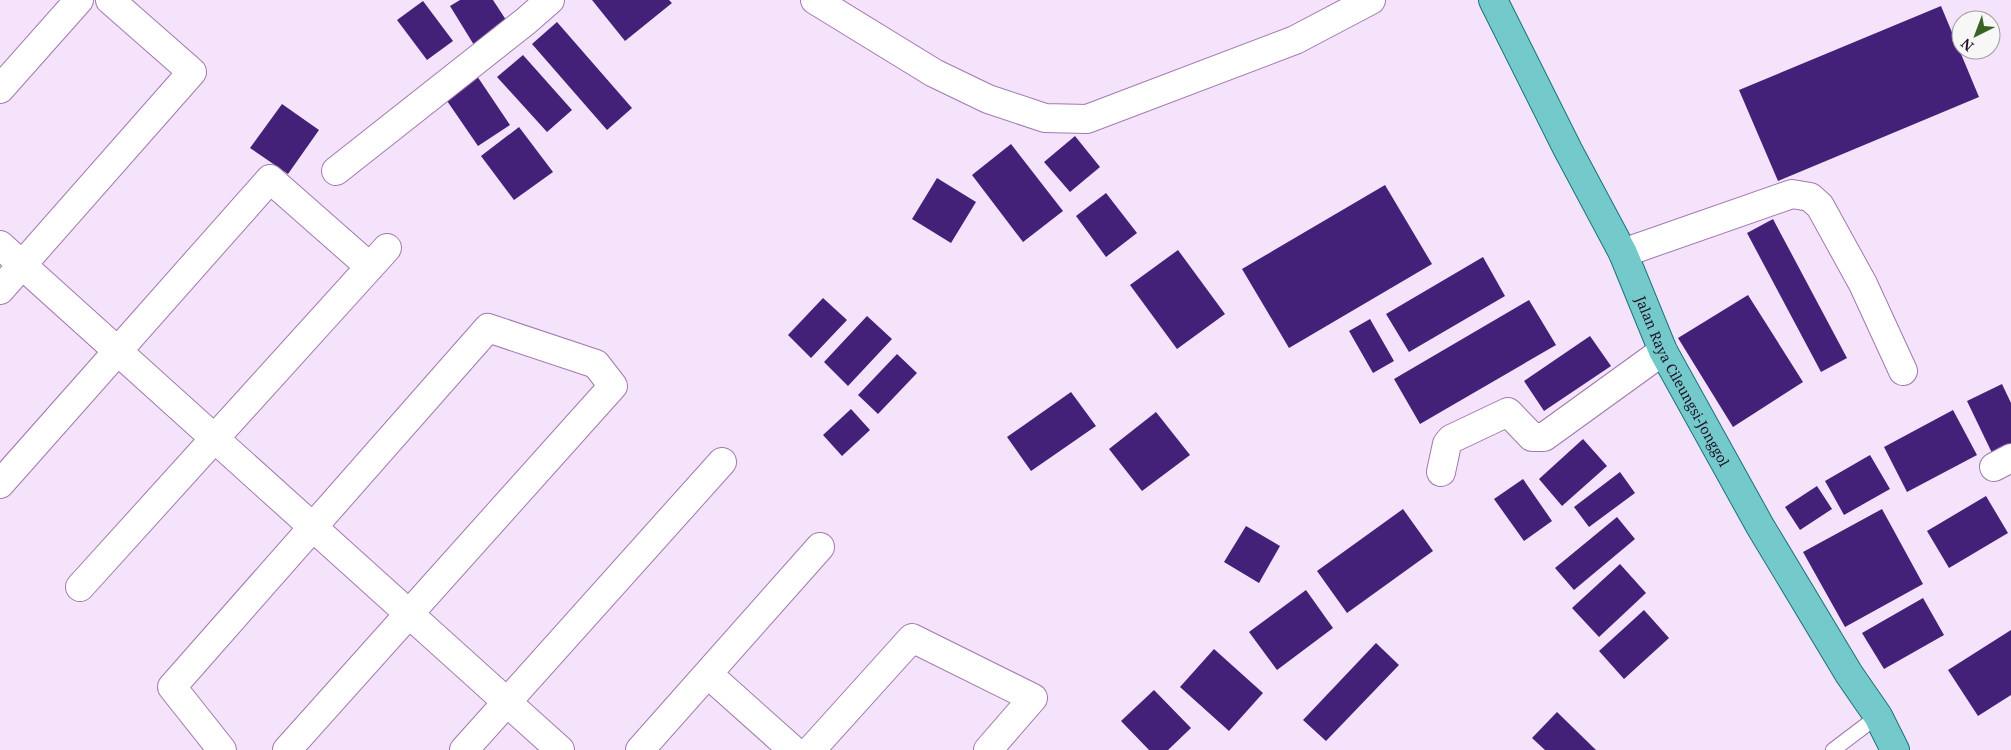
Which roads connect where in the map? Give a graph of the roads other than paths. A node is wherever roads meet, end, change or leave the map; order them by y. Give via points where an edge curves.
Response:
1 (78, 0) edge
2 (110, 0) edge
3 (550, 0) edge
4 (814, 0) edge
5 (1371, 0) edge
6 (1493, 0) edge
7 (0, 89) edge
8 (336, 171) dead end
9 (0, 246) edge
10 (1623, 253) junction
11 (22, 265) junction
12 (0, 290) edge
13 (118, 351) junction
14 (1663, 351) junction
15 (1903, 371) dead end
16 (215, 439) junction
17 (722, 462) dead end
18 (1441, 472) dead end
19 (0, 484) edge
20 (313, 527) junction
21 (820, 547) dead end
22 (80, 588) dead end
23 (409, 614) junction
24 (708, 674) junction
25 (506, 702) junction
26 (1878, 716) junction
27 (222, 750) edge
28 (287, 750) edge
29 (464, 750) edge
30 (560, 750) edge
31 (640, 750) edge
32 (793, 750) edge
33 (811, 750) edge
34 (989, 750) edge
35 (1833, 750) edge
36 (1895, 750) edge

1 - 7 street
2 - 11 street via 192,72
3 - 8 street
4 - 5 street via 934,73 988,99 1045,118 1087,119 1295,40
6 - 10 main road, Jalan Raya Cileungsi-Jonggol
9 - 11 street
10 - 14 main road, Jalan Raya Cileungsi-Jonggol
10 - 15 street via 1792,194 1810,197 1820,206 1864,284
11 - 12 street
11 - 13 street
13 - 16 street
13 - 16 street via 270,179 379,258
13 - 19 street
14 - 18 street via 1544,437 1532,437 1508,412 1451,439
14 - 26 main road, Jalan Raya Cileungsi-Jonggol via 1760,526
16 - 20 street
16 - 22 street
17 - 25 street
20 - 23 street
20 - 23 street via 488,328 596,364 613,386
20 - 27 street via 172,687
21 - 24 street
23 - 25 street
23 - 28 street
24 - 31 street
24 - 32 street
25 - 29 street
25 - 30 street
26 - 35 lane
26 - 36 main road, Jalan Raya Cileungsi-Jonggol
33 - 34 street via 912,638 1033,698

